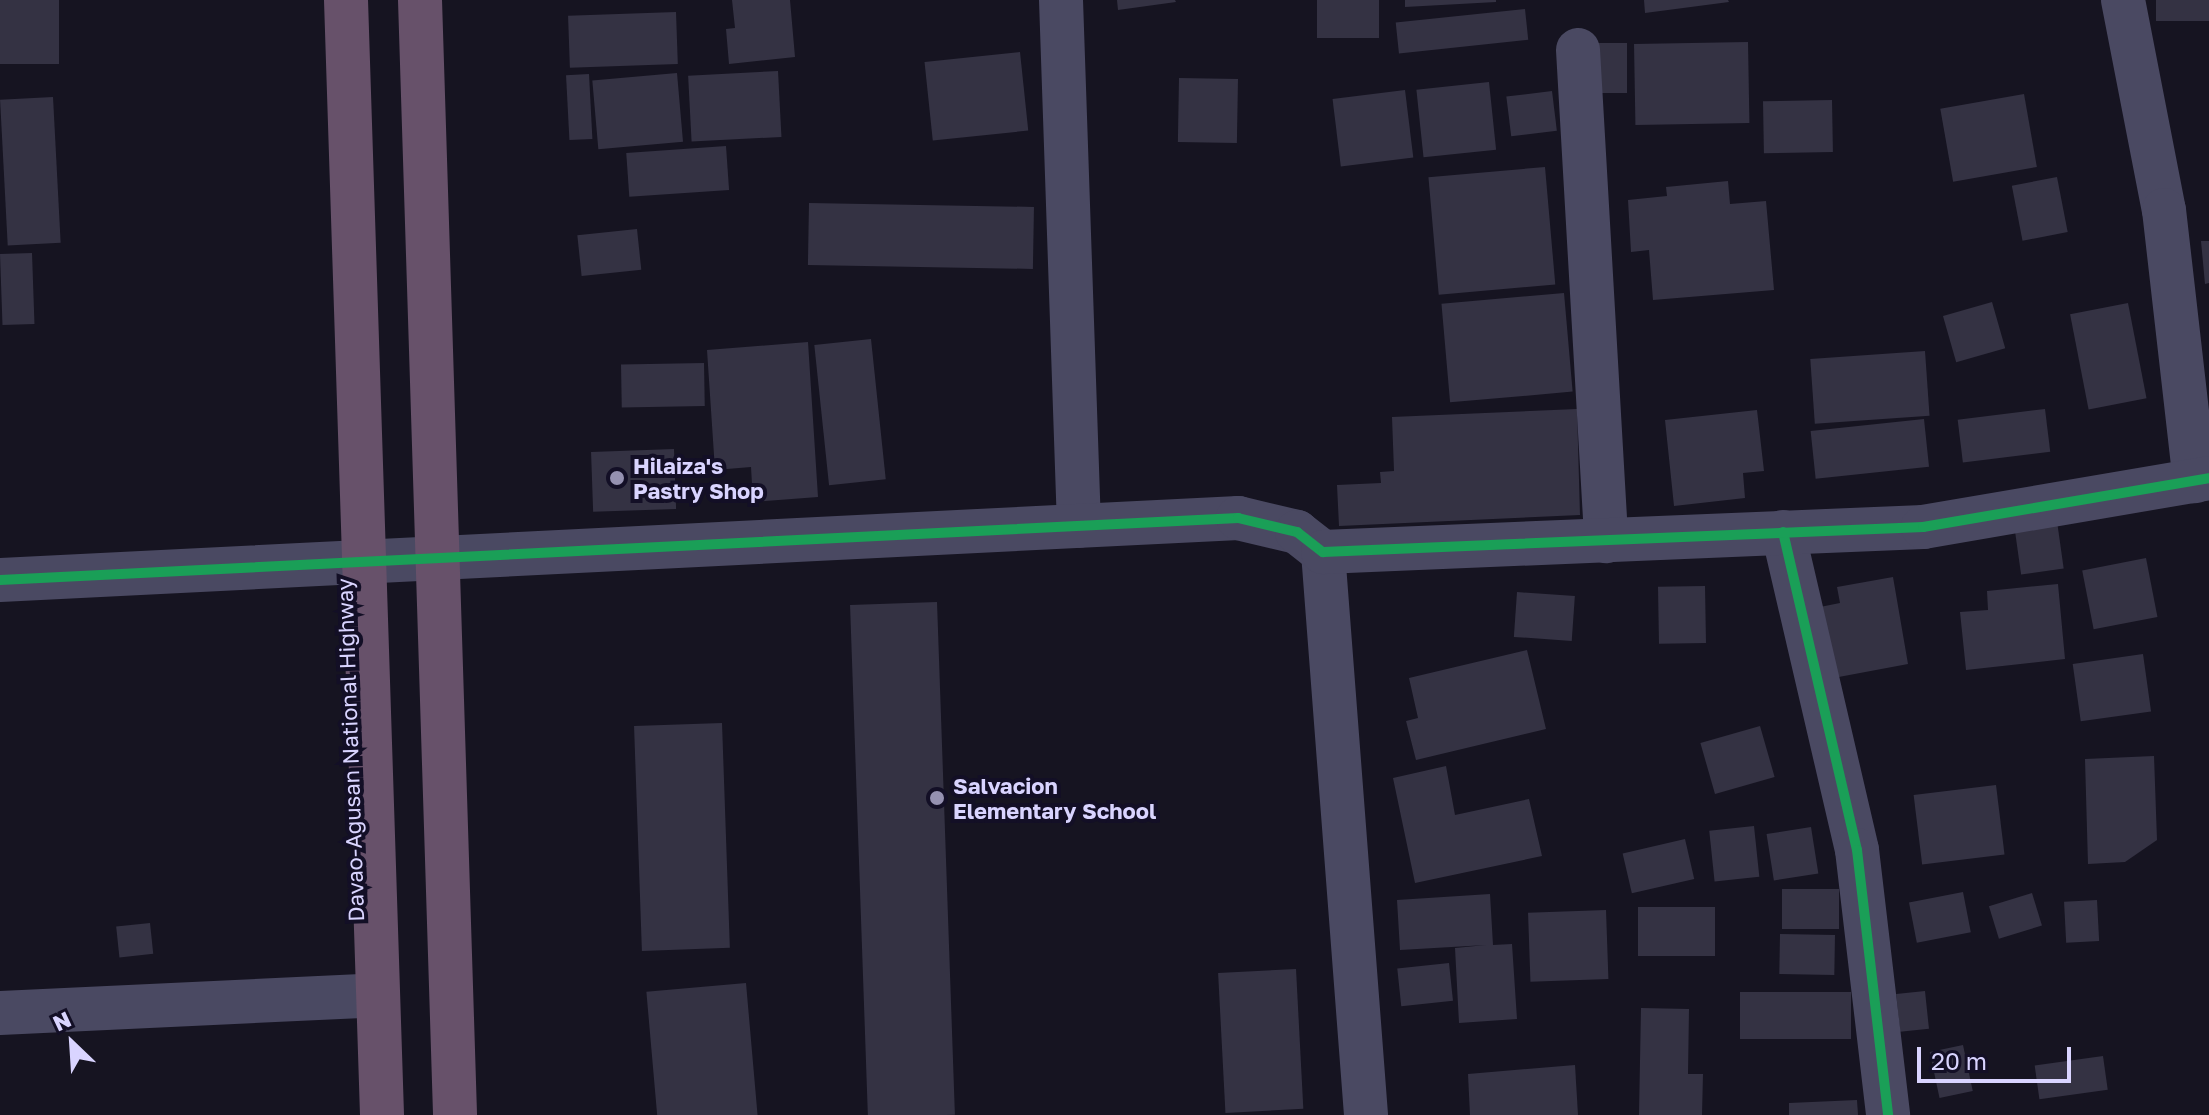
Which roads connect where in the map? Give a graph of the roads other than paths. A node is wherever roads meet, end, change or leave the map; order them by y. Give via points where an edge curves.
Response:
1 (346, 0) edge
2 (420, 0) edge
3 (1061, 0) edge
4 (2123, 0) edge
5 (1578, 50) dead end
6 (2202, 480) edge
7 (1079, 526) junction
8 (1783, 532) junction
9 (1606, 541) junction
10 (1323, 552) junction
11 (438, 560) junction
12 (363, 563) junction
13 (0, 580) edge
14 (378, 995) junction
15 (0, 1013) edge
16 (382, 1115) edge
17 (455, 1115) edge
18 (1366, 1115) edge
19 (1888, 1115) edge

1 - 12 highway, Davao-Agusan National Highway
2 - 11 highway
3 - 7 street
4 - 6 street via 2164,210
5 - 9 street
6 - 8 street via 1923,527
7 - 10 street via 1238,518 1297,532
7 - 11 street
8 - 9 street
8 - 19 street via 1857,850
9 - 10 street
10 - 18 street
11 - 12 street
11 - 17 highway
12 - 13 street
12 - 14 highway, Davao-Agusan National Highway
14 - 15 street
14 - 16 highway, Davao-Agusan National Highway

